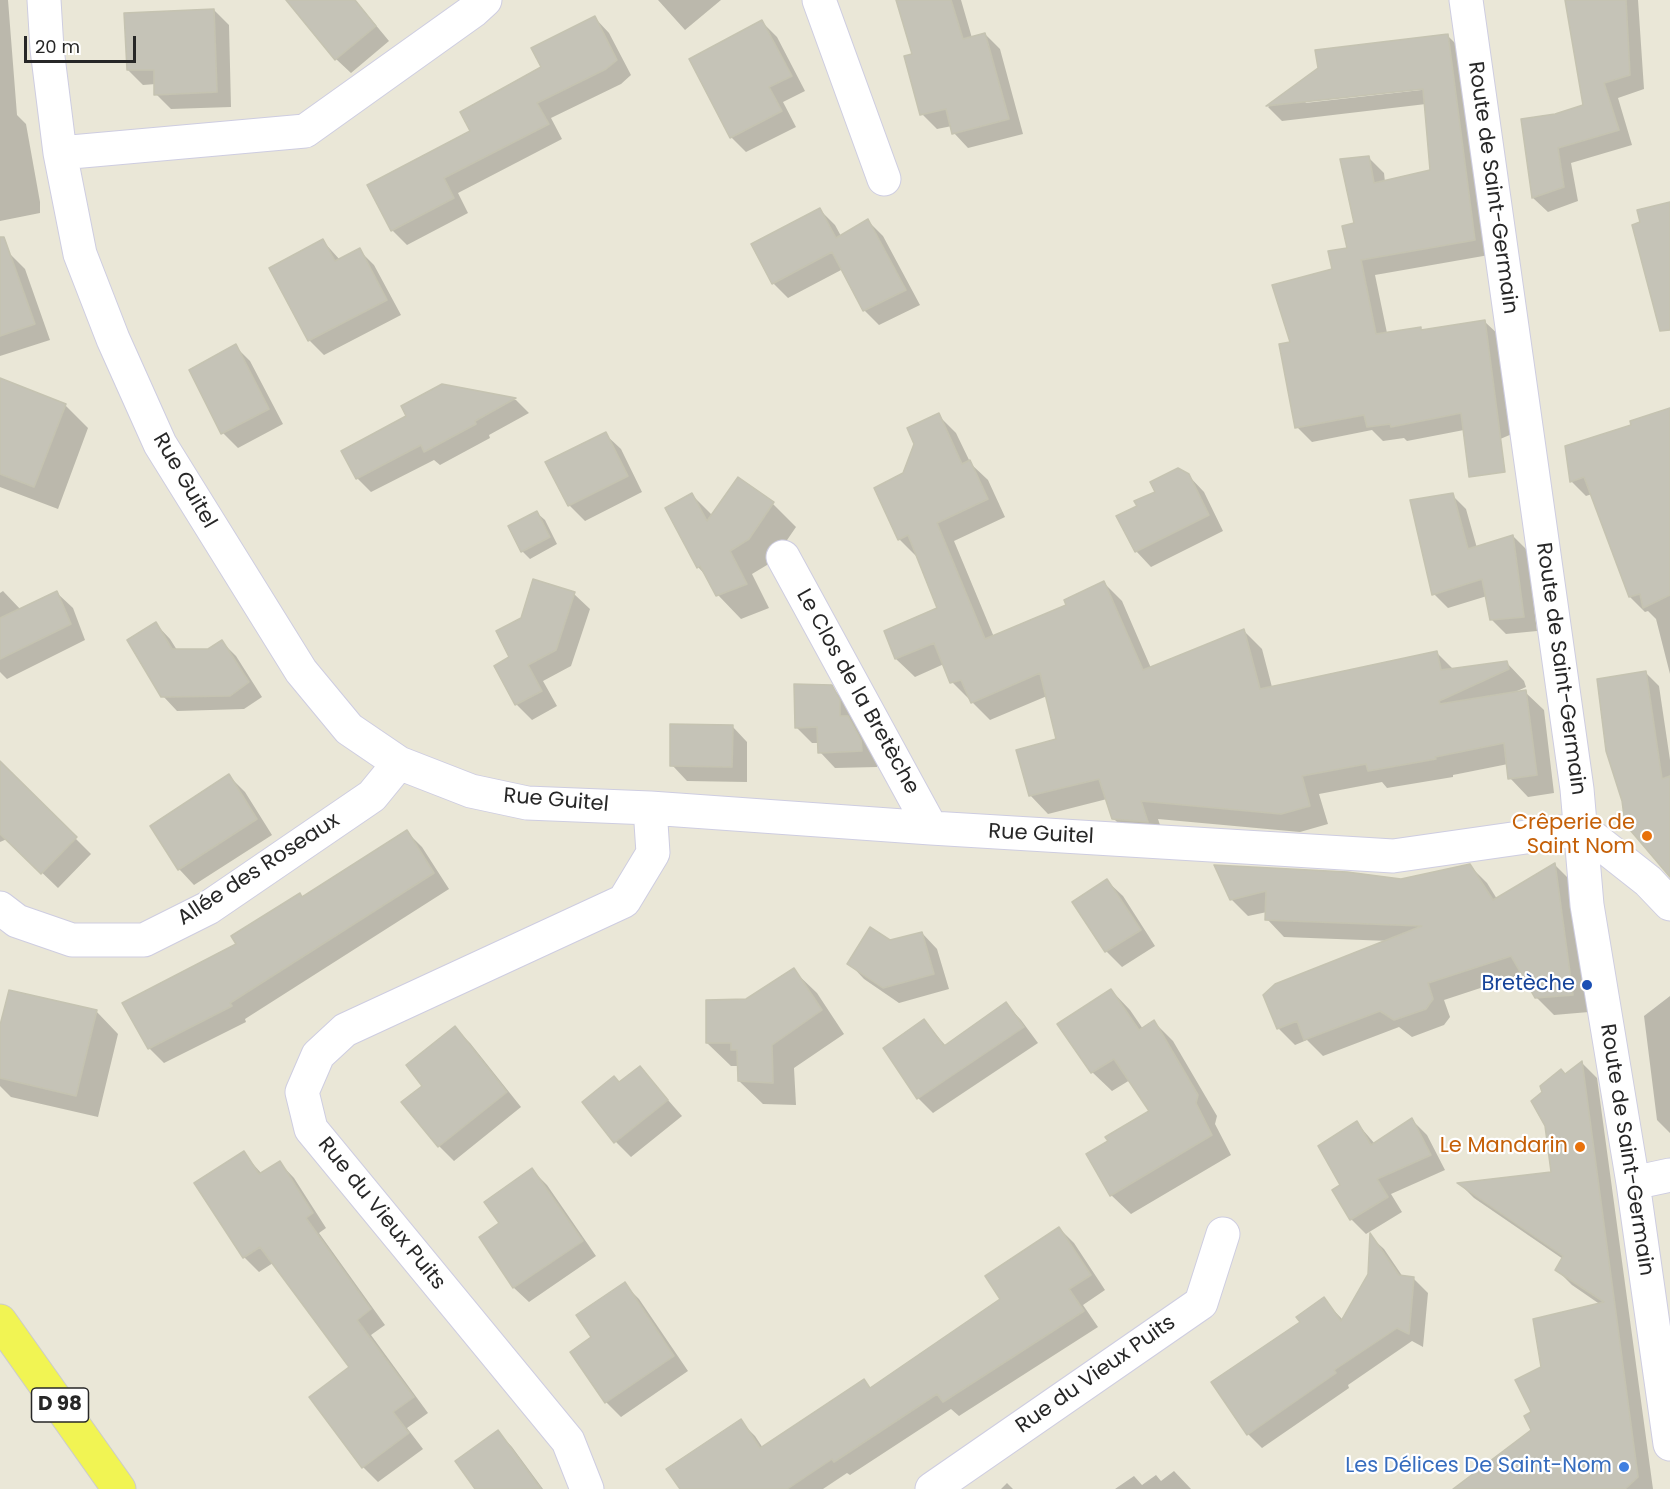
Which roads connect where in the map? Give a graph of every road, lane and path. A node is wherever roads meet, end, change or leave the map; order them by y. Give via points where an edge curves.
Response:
1 (44, 0) edge
2 (485, 0) edge
3 (819, 0) edge
4 (1466, 0) edge
5 (60, 153) junction
6 (884, 179) dead end
7 (783, 557) dead end
8 (399, 763) junction
9 (650, 808) junction
10 (931, 828) junction
11 (1582, 829) junction
12 (1670, 904) edge
13 (0, 908) edge
14 (1670, 1175) edge
15 (1633, 1183) junction
16 (1223, 1234) dead end
17 (0, 1321) edge
18 (1670, 1444) edge
19 (119, 1489) edge
20 (587, 1489) edge
21 (932, 1489) edge

1 - 5 street, Rue Guitel
2 - 5 street via 305,131
3 - 6 street
4 - 11 street, Route de Saint-Germain
5 - 8 street, Rue Guitel via 80,254 160,444 301,671 350,729
7 - 10 street, Le Clos de la Bretèche
8 - 9 street, Rue Guitel via 471,791 526,803
8 - 13 street, Allée des Roseaux via 372,796 208,908 144,940 72,940 17,921
9 - 10 street, Rue Guitel
9 - 20 street, Rue du Vieux Puits via 653,853 624,901 345,1030 318,1056 302,1092 311,1129 568,1441
10 - 11 street, Rue Guitel via 1392,856
11 - 12 street via 1648,880
11 - 15 street, Route de Saint-Germain via 1587,904
14 - 15 street
15 - 18 street, Route de Saint-Germain
16 - 21 street, Rue du Vieux Puits via 1201,1303
17 - 19 main road, D 98

